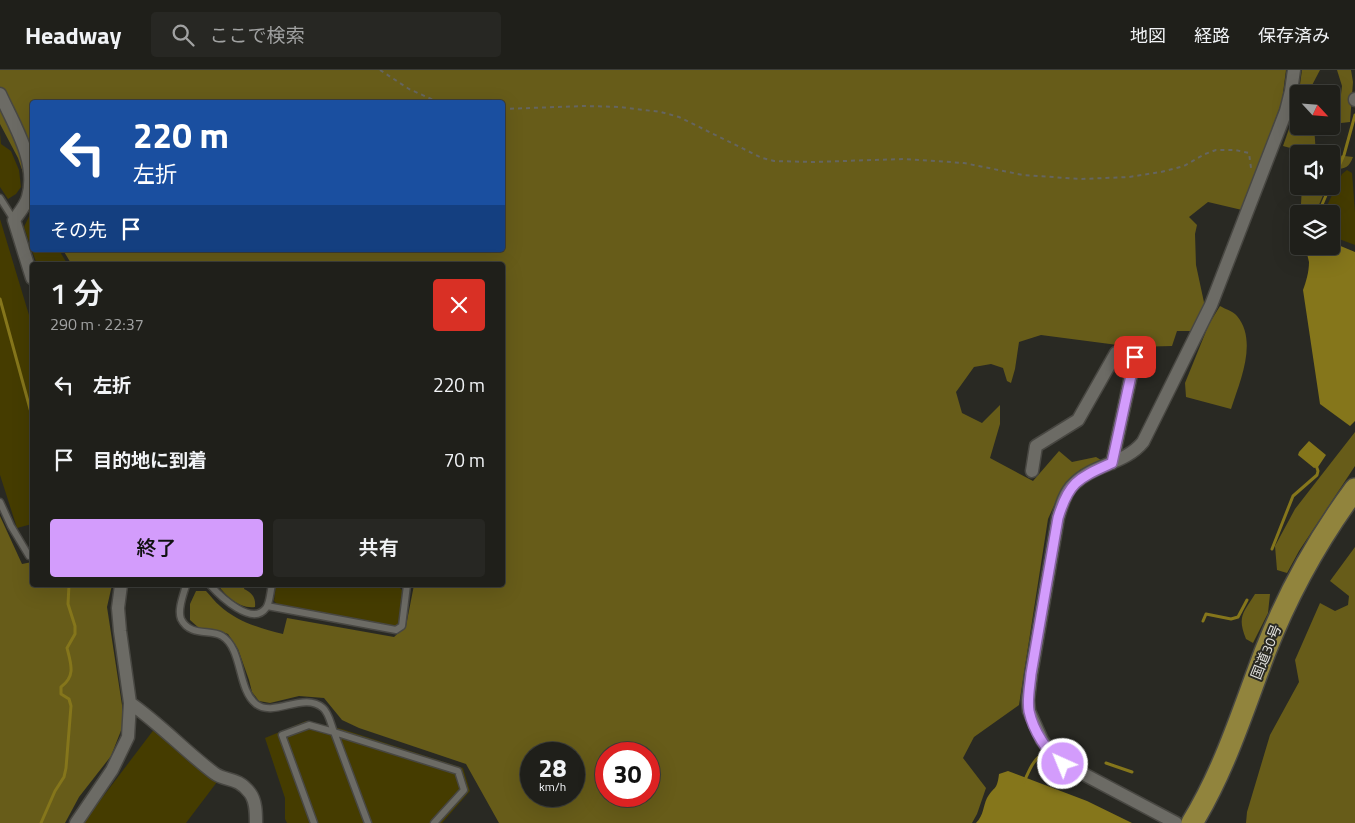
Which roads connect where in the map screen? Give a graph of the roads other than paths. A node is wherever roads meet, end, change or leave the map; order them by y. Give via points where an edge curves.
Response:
1 (1294, 70) edge
2 (0, 94) edge
3 (30, 172) edge
4 (30, 185) edge
5 (0, 198) edge
6 (14, 220) junction
7 (30, 272) edge
8 (1112, 463) junction
9 (1032, 471) dead end
10 (1355, 489) edge
11 (0, 502) edge
12 (1355, 509) edge
13 (30, 556) edge
14 (121, 587) edge
15 (185, 587) edge
16 (212, 587) edge
17 (272, 587) edge
18 (407, 587) edge
19 (268, 606) junction
20 (130, 703) junction
21 (334, 732) junction
22 (76, 823) edge
23 (256, 823) edge
24 (314, 823) edge
25 (368, 823) edge
26 (434, 823) edge
27 (1176, 823) edge
28 (1192, 823) edge
29 (1207, 823) edge

1 - 8 street via 1286,111 1211,305 1143,442 1129,456
2 - 3 street via 28,157
4 - 6 street via 28,198
5 - 6 lane
6 - 7 street
8 - 9 street via 1135,357 1116,353 1078,420 1036,446
8 - 27 street via 1073,484 1062,506 1028,700 1042,740 1063,764
10 - 28 highway, 国道30号 via 1326,529 1295,584 1230,748
11 - 13 lane
12 - 29 highway, 国道30号 via 1336,534 1293,616 1228,783
14 - 20 street via 118,608
15 - 21 lane via 180,608 181,619 198,632 221,635 230,643 247,693 256,705 268,709 314,703 323,708
16 - 19 lane via 226,602 249,614 256,614
17 - 19 lane
18 - 19 lane via 402,626 396,630
20 - 22 street via 128,737 121,753
20 - 23 street via 216,774 242,784 252,795
21 - 24 lane via 309,725 282,735
21 - 25 lane
21 - 26 lane via 458,770 464,790

